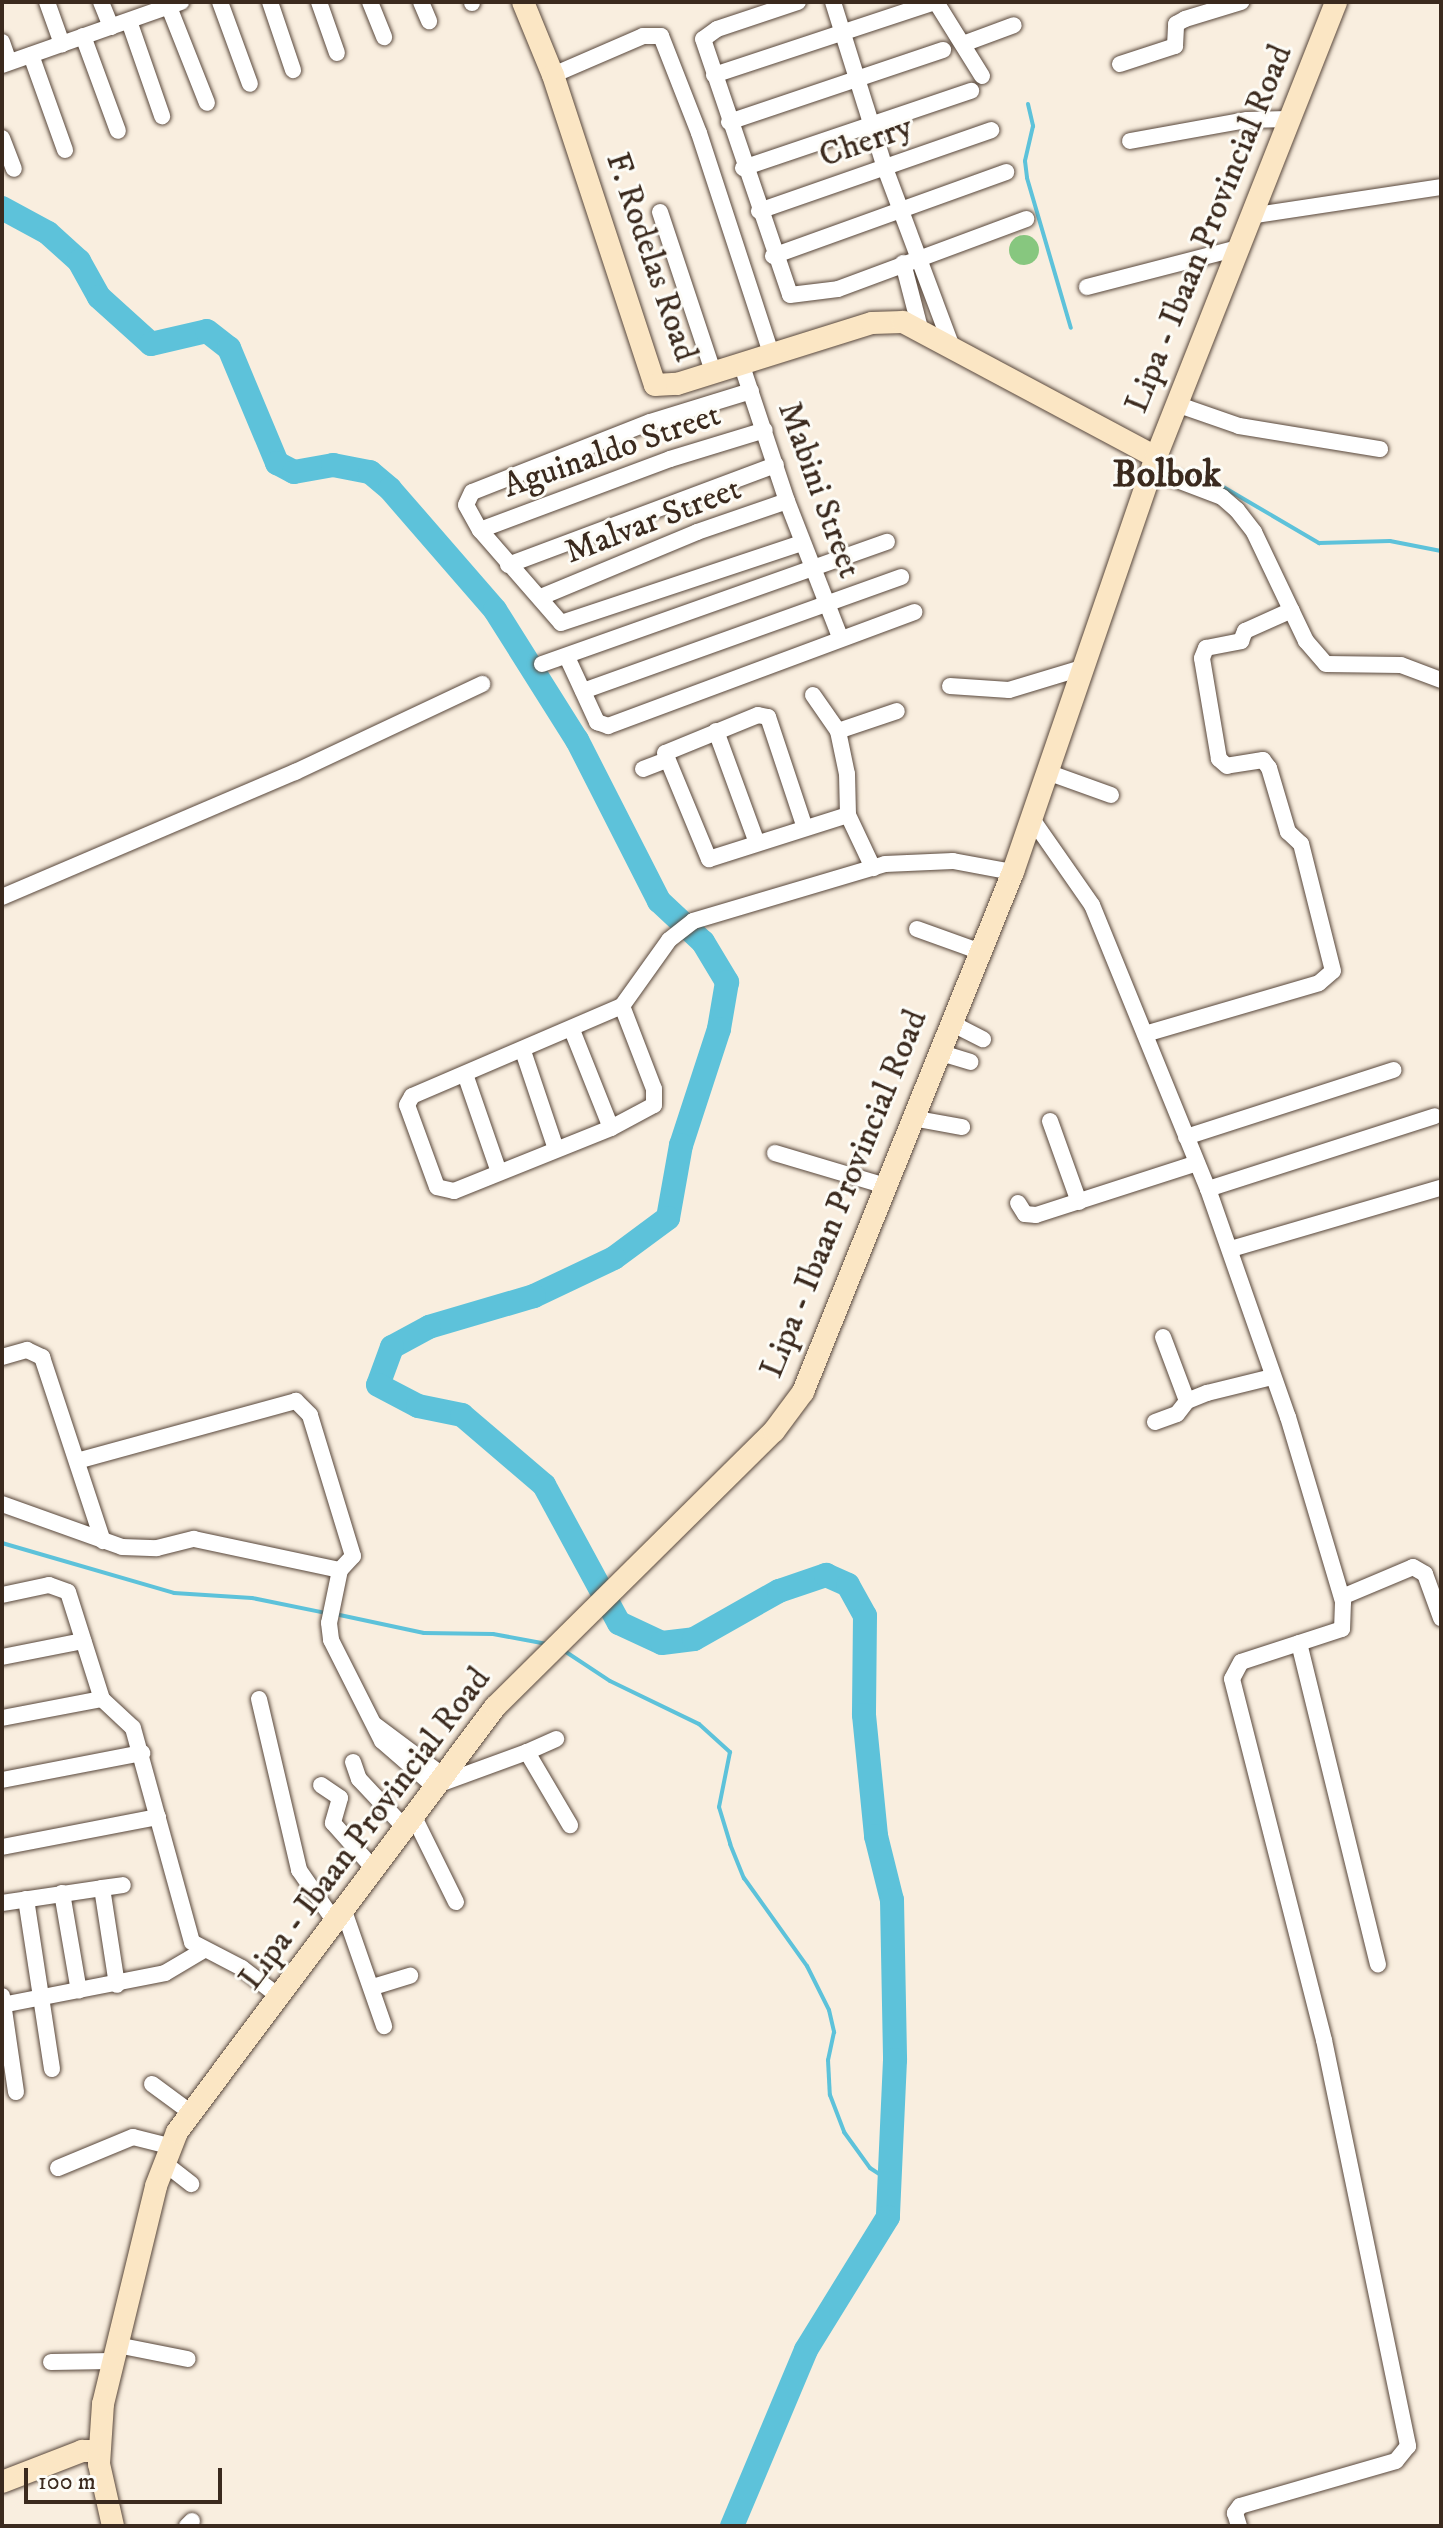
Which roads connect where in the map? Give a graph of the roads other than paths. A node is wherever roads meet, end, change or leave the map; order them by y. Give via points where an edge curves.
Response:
1 (47, 2) edge
2 (101, 2) edge
3 (220, 2) edge
4 (270, 2) edge
5 (319, 2) edge
6 (370, 2) edge
7 (421, 2) edge
8 (523, 2) edge
9 (798, 2) edge
10 (833, 2) edge
11 (936, 2) edge
12 (1241, 2) edge
13 (1336, 2) edge
14 (175, 4) edge
15 (149, 8) edge
16 (129, 21) junction
17 (429, 21) dead end
18 (1014, 25) dead end
19 (111, 27) junction
20 (83, 36) junction
21 (844, 36) junction
22 (384, 37) dead end
23 (2, 42) edge
24 (62, 44) junction
25 (963, 44) junction
26 (943, 50) dead end
27 (337, 53) dead end
28 (31, 55) junction
29 (6, 64) edge
30 (1120, 64) dead end
31 (293, 70) dead end
32 (553, 75) junction
33 (714, 75) junction
34 (982, 76) dead end
35 (858, 81) junction
36 (250, 84) dead end
37 (971, 91) dead end
38 (207, 103) dead end
39 (162, 116) dead end
40 (1288, 119) junction
41 (729, 122) junction
42 (871, 124) junction
43 (991, 130) dead end
44 (118, 131) dead end
45 (2, 138) edge
46 (1130, 141) dead end
47 (65, 150) dead end
48 (743, 168) junction
49 (885, 168) junction
50 (14, 169) dead end
51 (1006, 172) dead end
52 (1441, 187) edge
53 (900, 210) junction
54 (759, 211) junction
55 (660, 212) dead end
56 (1250, 216) junction
57 (1026, 219) dead end
58 (1238, 248) junction
59 (773, 256) junction
60 (910, 261) junction
61 (1087, 287) dead end
62 (921, 332) junction
63 (952, 347) junction
64 (771, 353) junction
65 (741, 363) junction
66 (713, 371) junction
67 (751, 391) junction
68 (1176, 404) junction
69 (765, 430) junction
70 (1380, 449) dead end
71 (1154, 464) junction
72 (776, 465) junction
73 (787, 501) junction
74 (480, 530) junction
75 (887, 542) dead end
76 (802, 543) junction
77 (508, 565) junction
78 (814, 568) junction
79 (901, 577) dead end
80 (541, 597) junction
81 (828, 602) junction
82 (1292, 610) junction
83 (914, 612) dead end
84 (840, 637) junction
85 (567, 657) junction
86 (542, 664) dead end
87 (1085, 667) junction
88 (1441, 680) edge
89 (482, 684) dead end
90 (950, 686) dead end
91 (583, 691) junction
92 (813, 695) dead end
93 (897, 711) dead end
94 (716, 731) junction
95 (838, 731) junction
96 (664, 761) junction
97 (643, 769) dead end
98 (1047, 772) junction
99 (1111, 795) dead end
100 (848, 815) junction
101 (1032, 819) junction
102 (805, 828) junction
103 (757, 843) junction
104 (873, 868) junction
105 (1013, 872) junction
106 (2, 897) edge
107 (917, 929) dead end
108 (981, 952) junction
109 (622, 1006) junction
110 (951, 1023) junction
111 (572, 1030) junction
112 (1145, 1034) junction
113 (983, 1039) dead end
114 (523, 1051) junction
115 (938, 1052) junction
116 (970, 1062) dead end
117 (1393, 1070) dead end
118 (465, 1074) junction
119 (1435, 1116) dead end
120 (912, 1118) junction
121 (1050, 1121) dead end
122 (962, 1127) dead end
123 (611, 1128) junction
124 (1186, 1137) junction
125 (556, 1149) junction
126 (775, 1153) dead end
127 (1197, 1163) junction
128 (499, 1172) junction
129 (886, 1186) junction
130 (1440, 1188) edge
131 (1208, 1189) junction
132 (1079, 1202) junction
133 (1018, 1203) dead end
134 (1231, 1249) junction
135 (1163, 1337) dead end
136 (2, 1357) edge
137 (1272, 1377) junction
138 (1187, 1401) junction
139 (1155, 1422) dead end
140 (81, 1460) junction
141 (2, 1504) edge
142 (103, 1541) junction
143 (340, 1570) junction
144 (2, 1595) edge
145 (1342, 1597) junction
146 (1441, 1618) edge
147 (83, 1641) junction
148 (1299, 1643) junction
149 (2, 1657) edge
150 (102, 1699) junction
151 (259, 1699) dead end
152 (2, 1718) edge
153 (556, 1739) dead end
154 (527, 1752) junction
155 (142, 1753) junction
156 (353, 1762) dead end
157 (2, 1780) edge
158 (438, 1780) junction
159 (321, 1785) dead end
160 (158, 1817) junction
161 (409, 1821) junction
162 (570, 1825) dead end
163 (2, 1847) edge
164 (374, 1869) junction
165 (123, 1885) dead end
166 (102, 1888) junction
167 (62, 1893) junction
168 (26, 1899) junction
169 (456, 1902) dead end
170 (2, 1903) edge
171 (340, 1917) junction
172 (202, 1951) junction
173 (1378, 1964) dead end
174 (410, 1976) dead end
175 (117, 1985) junction
176 (373, 1987) junction
177 (79, 1991) junction
178 (281, 1998) junction
179 (39, 1999) junction
180 (2, 2002) edge
181 (384, 2026) dead end
182 (52, 2069) dead end
183 (152, 2084) dead end
184 (16, 2092) dead end
185 (190, 2112) junction
186 (166, 2154) junction
187 (58, 2168) dead end
188 (191, 2184) dead end
189 (114, 2353) junction
190 (188, 2359) dead end
191 (51, 2362) dead end
192 (99, 2451) junction
193 (2, 2482) edge
194 (113, 2526) edge
195 (1239, 2526) edge

1 - 24 street
2 - 19 street
3 - 36 street
4 - 31 street
5 - 27 street
6 - 22 street
7 - 17 street
8 - 32 main road, F. Rodelas Road
9 - 33 street via 705,35
10 - 21 street
11 - 21 street
11 - 25 street
12 - 30 street via 1185,19 1176,24 1175,46
13 - 40 main road, Lipa - Ibaan Provincial Road
14 - 15 street
14 - 38 street
15 - 16 street
16 - 19 street
16 - 39 street
18 - 25 street
19 - 20 street
20 - 24 street
20 - 44 street
21 - 33 street
21 - 35 street
23 - 29 street
24 - 28 street
25 - 34 street
26 - 35 street
28 - 29 street
28 - 47 street
32 - 64 street via 643,36 661,36 699,133
32 - 66 main road, F. Rodelas Road via 651,381 670,386
33 - 41 street
35 - 41 street
35 - 42 street
37 - 42 street
40 - 46 street via 1247,120
40 - 56 main road, Lipa - Ibaan Provincial Road
41 - 48 street
42 - 48 street
42 - 49 street
43 - 49 street, Cherry
45 - 50 street
48 - 54 street
49 - 53 street
49 - 54 street, Cherry
51 - 53 street
52 - 56 street
53 - 59 street
53 - 60 street
54 - 59 street
55 - 66 street
56 - 58 main road, Lipa - Ibaan Provincial Road
57 - 60 street
58 - 61 street
58 - 68 main road, Lipa - Ibaan Provincial Road
59 - 60 street via 790,295 796,296 838,289
60 - 62 street
60 - 63 street
62 - 63 main road, F. Rodelas Road
62 - 64 main road, F. Rodelas Road via 886,321
63 - 71 main road, F. Rodelas Road
64 - 65 main road, F. Rodelas Road
65 - 66 main road, F. Rodelas Road
65 - 67 street, Mabini Street
67 - 69 street, Mabini Street
67 - 74 street via 650,422 472,492 466,505
68 - 70 street via 1239,426
68 - 71 main road, Lipa - Ibaan Provincial Road
69 - 72 street, Mabini Street
69 - 74 street, Aguinaldo Street via 670,459
71 - 82 street via 1222,497 1237,510 1254,532
71 - 87 main road, Lipa - Ibaan Provincial Road
72 - 73 street, Mabini Street
72 - 77 street
73 - 76 street, Mabini Street
73 - 80 street, Malvar Street
74 - 77 street
75 - 78 street
76 - 78 street, Mabini Street
76 - 80 street via 558,621
77 - 80 street
78 - 81 street, Mabini Street
78 - 85 street
79 - 81 street
81 - 84 street, Mabini Street
81 - 91 street
82 - 88 street via 1306,641 1326,664 1401,665
82 - 112 street via 1245,631 1241,641 1206,648 1202,658 1219,759 1227,766 1266,762 1288,832 1301,844 1333,971 1319,983
83 - 84 street
84 - 91 street via 608,726 597,722
85 - 86 street
85 - 91 street
87 - 90 street via 1009,690
87 - 98 main road, Lipa - Ibaan Provincial Road
89 - 106 street via 295,772
92 - 95 street
93 - 95 street
94 - 96 street via 669,750
94 - 102 street via 758,715 768,717
94 - 103 street
95 - 100 street
96 - 97 street
96 - 103 street via 705,857 721,858
98 - 99 street
98 - 101 main road, Lipa - Ibaan Provincial Road
100 - 102 street
100 - 104 street
101 - 105 main road, Lipa - Ibaan Provincial Road
101 - 112 street via 1092,905
102 - 103 street
104 - 105 street via 953,861
104 - 109 street via 693,921 669,940
105 - 108 main road, Lipa - Ibaan Provincial Road
107 - 108 street
108 - 110 main road, Lipa - Ibaan Provincial Road
109 - 111 street
109 - 123 street via 657,1098
110 - 113 street
110 - 115 main road, Lipa - Ibaan Provincial Road
111 - 114 street
111 - 123 street
112 - 124 street
114 - 118 street
114 - 125 street
115 - 116 street
115 - 120 main road, Lipa - Ibaan Provincial Road
117 - 124 street
118 - 128 street
118 - 128 street via 412,1096 409,1114 437,1187 454,1191
119 - 131 street
120 - 122 street
120 - 129 main road, Lipa - Ibaan Provincial Road
121 - 132 street
123 - 125 street
124 - 127 street
125 - 128 street
126 - 129 street
127 - 131 street
127 - 132 street
129 - 158 main road, Lipa - Ibaan Provincial Road via 803,1392 774,1431 495,1707
130 - 134 street
131 - 134 street
132 - 133 street via 1030,1215
134 - 137 street
135 - 138 street
136 - 140 street via 27,1350 42,1357
137 - 138 street
137 - 145 street
138 - 139 street via 1177,1414
140 - 142 street
140 - 143 street via 282,1403 306,1405 353,1556
141 - 142 street
142 - 143 street via 140,1549 194,1539 219,1542
143 - 158 street via 331,1640 382,1741
144 - 147 street via 49,1585 68,1592
145 - 146 street via 1413,1567 1425,1574
145 - 148 street via 1342,1629
147 - 149 street
147 - 150 street
148 - 173 street
148 - 195 street via 1241,1662 1232,1679 1324,2040 1408,2446 1396,2461 1240,2506 1235,2513
150 - 152 street
150 - 155 street via 133,1728
151 - 171 street via 299,1870
153 - 154 street
154 - 158 street
154 - 162 street
155 - 157 street
155 - 160 street
156 - 161 street via 359,1779
158 - 161 main road, Lipa - Ibaan Provincial Road
159 - 164 street via 340,1798 333,1823
160 - 163 street
160 - 172 street via 186,1930
161 - 164 main road, Lipa - Ibaan Provincial Road
161 - 169 street
164 - 171 main road, Lipa - Ibaan Provincial Road
165 - 166 street
166 - 167 street
166 - 175 street
167 - 168 street
167 - 177 street
168 - 170 street
168 - 179 street
171 - 176 street
171 - 178 main road, Lipa - Ibaan Provincial Road
172 - 175 street via 165,1973
172 - 178 street via 242,1968
174 - 176 street
175 - 177 street
176 - 181 street
177 - 179 street
178 - 185 main road, Lipa - Ibaan Provincial Road
179 - 180 street
179 - 182 street
180 - 184 street
183 - 185 street
185 - 186 main road, Lipa - Ibaan Provincial Road
186 - 187 street via 133,2137
186 - 188 street
186 - 189 main road, Lipa - Ibaan Provincial Road
189 - 190 street
189 - 191 street
189 - 192 main road, Lipa - Ibaan Provincial Road
192 - 193 main road via 82,2451
192 - 194 main road, Lipa - Ibaan Provincial Road

